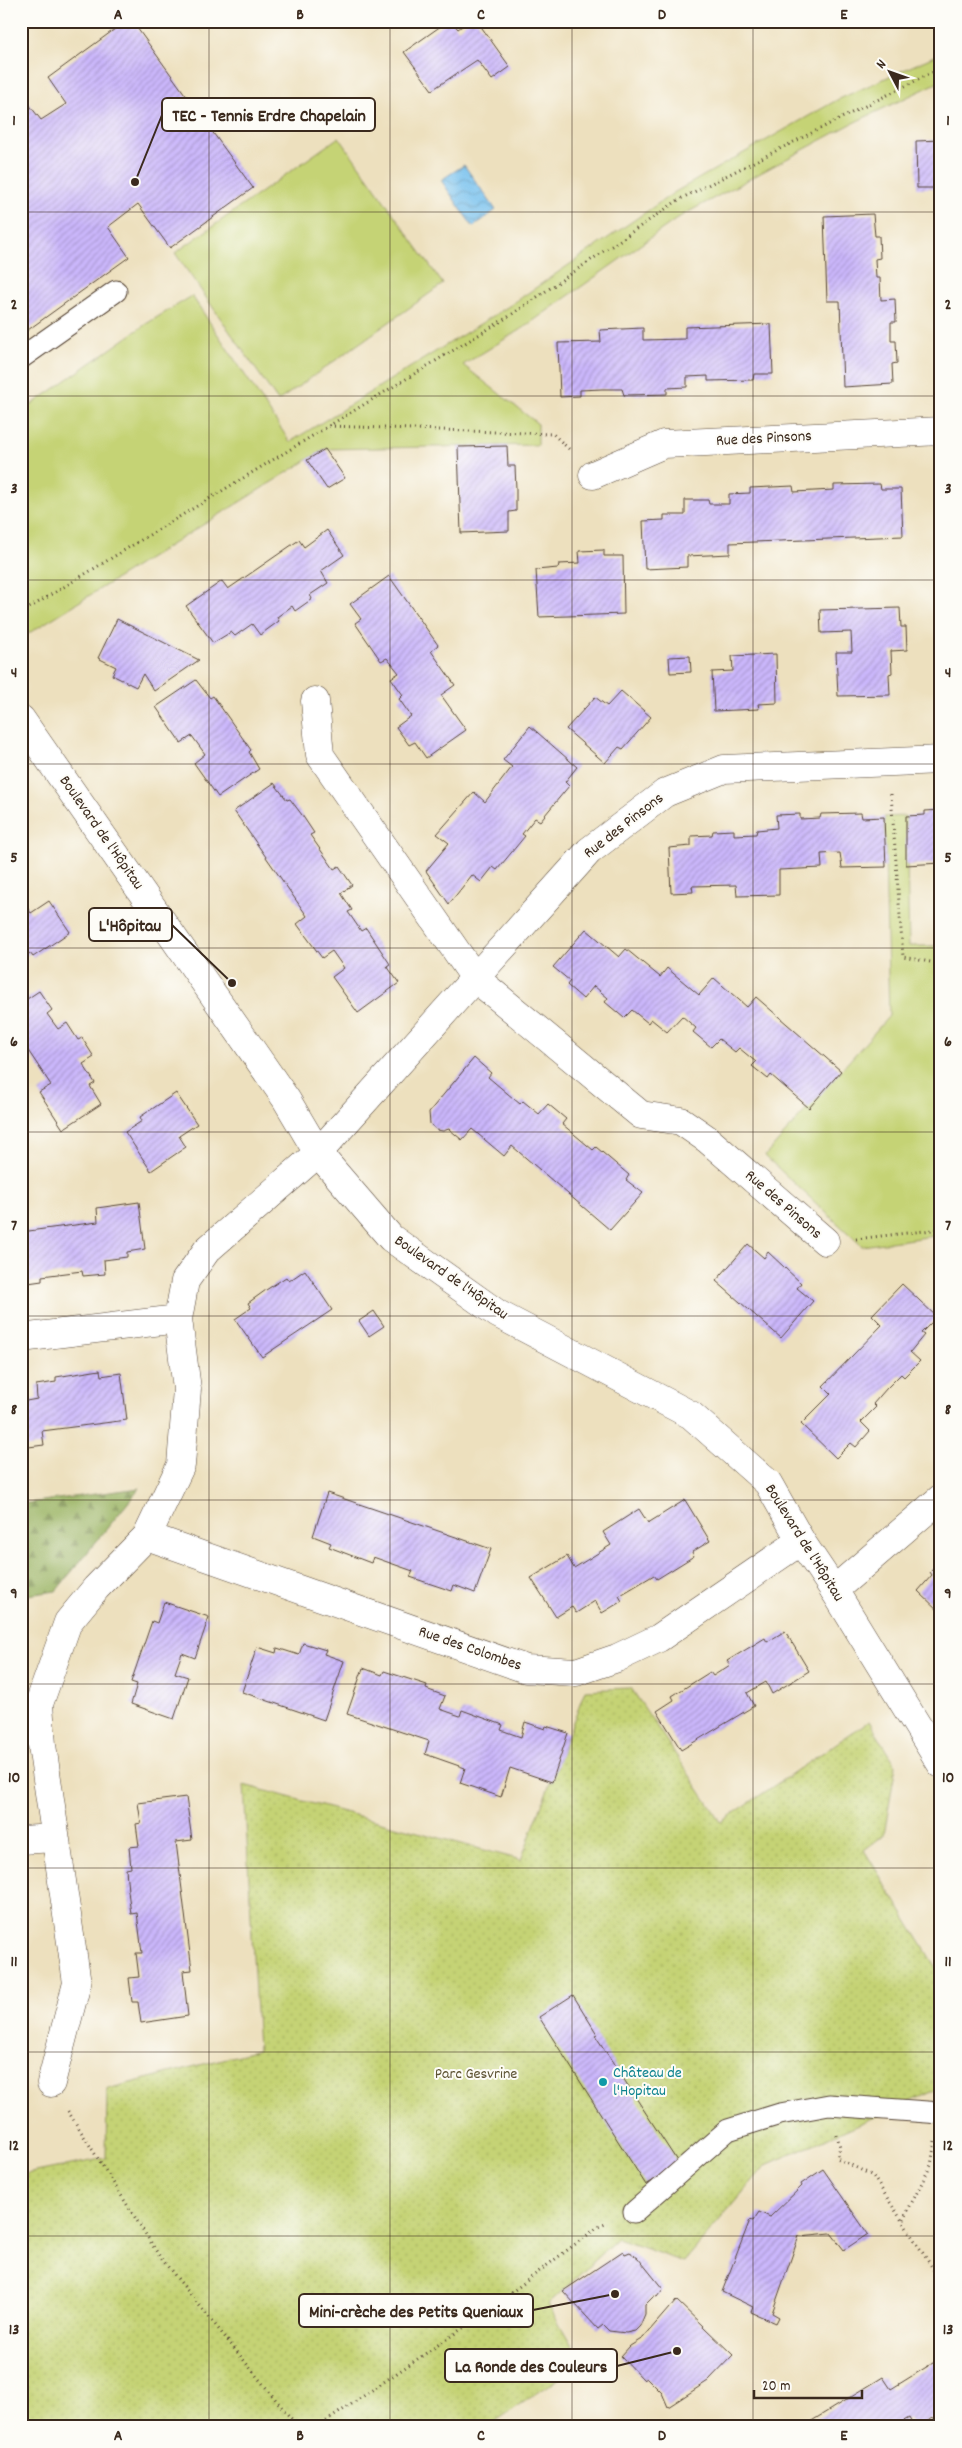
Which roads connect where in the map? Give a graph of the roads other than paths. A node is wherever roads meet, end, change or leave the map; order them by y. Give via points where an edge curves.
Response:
1 (116, 291) dead end
2 (21, 358) edge
3 (941, 431) edge
4 (593, 475) road end
5 (315, 701) dead end
6 (21, 719) edge
7 (941, 760) edge
8 (475, 978) junction
9 (318, 1152) junction
10 (826, 1241) road end
11 (178, 1319) junction
12 (21, 1338) edge
13 (941, 1498) edge
14 (147, 1536) junction
15 (801, 1541) junction
16 (834, 1590) junction
17 (941, 1764) edge
18 (55, 1838) junction
19 (21, 1840) edge
20 (51, 2082) road end
21 (940, 2113) edge
22 (634, 2212) road end

1 - 2 lane
3 - 4 street, Rue des Pinsons via 664,444
5 - 8 street, Rue des Pinsons via 320,754
6 - 9 street, Boulevard de l'Hôpitau via 286,1099
7 - 8 street, Rue des Pinsons via 724,769 665,793 589,851
8 - 9 street, Rue des Pinsons
8 - 10 street, Rue des Pinsons via 641,1115 681,1121
9 - 11 street, Rue des Pinsons via 207,1250 185,1281
9 - 15 street, Boulevard de l'Hôpitau via 392,1238 498,1314 691,1415 768,1483
11 - 12 street
11 - 14 street, Rue des Pinsons via 187,1389 181,1465
13 - 16 street
14 - 15 street, Rue des Colombes via 526,1668 576,1672 617,1658 659,1638
14 - 18 street, Rue des Pinsons via 68,1622 39,1704
15 - 16 street, Boulevard de l'Hôpitau
16 - 17 street, Boulevard de l'Hôpitau
18 - 19 street
18 - 20 street, Rue des Pinsons via 77,1983
21 - 22 lane via 829,2105 780,2114 728,2130

